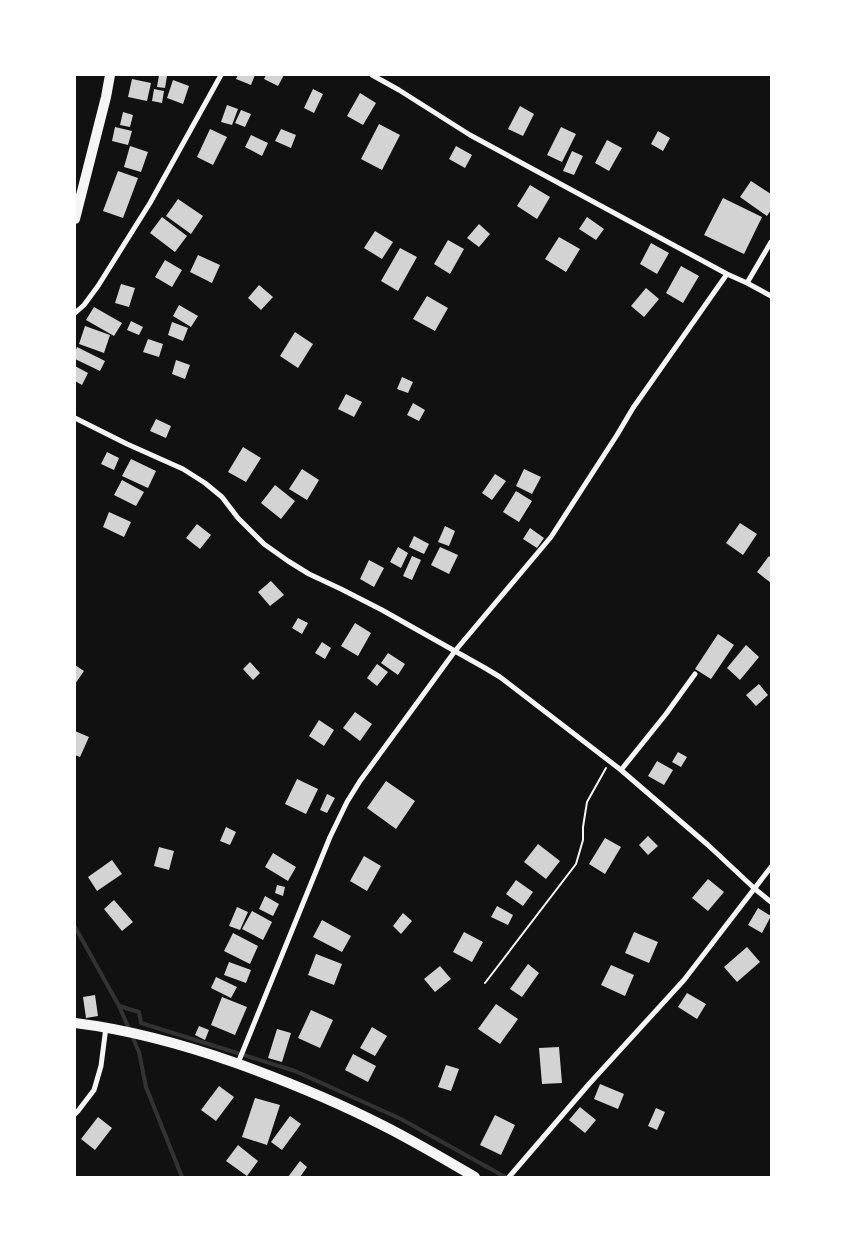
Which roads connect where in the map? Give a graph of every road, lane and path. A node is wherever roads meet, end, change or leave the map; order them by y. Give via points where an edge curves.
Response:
1 (110, 75) edge
2 (221, 75) edge
3 (372, 75) edge
4 (75, 219) edge
5 (771, 242) edge
6 (727, 274) junction
7 (747, 283) junction
8 (771, 296) edge
9 (75, 313) edge
10 (75, 418) edge
11 (455, 651) junction
12 (695, 674) dead end
13 (611, 762) junction
14 (621, 770) junction
15 (771, 868) edge
16 (755, 889) junction
17 (771, 902) edge
18 (485, 983) dead end
19 (75, 1023) edge
20 (111, 1028) junction
21 (240, 1058) junction
22 (75, 1114) edge
23 (511, 1175) edge
24 (475, 1177) edge

1 - 4 highway
2 - 9 street via 150,203 98,286
3 - 6 street via 470,135
5 - 7 street
6 - 7 street
6 - 11 street via 633,408 551,537
7 - 8 street
10 - 11 street via 184,469 222,498 264,544 288,561
11 - 13 street via 500,678
11 - 21 street via 347,802
12 - 14 street
13 - 14 street
13 - 18 path via 587,802 583,840 576,864
14 - 16 street
15 - 16 street
16 - 17 street
16 - 23 street via 684,980
19 - 20 highway
20 - 21 highway
20 - 22 street via 94,1090
21 - 24 highway via 369,1119

